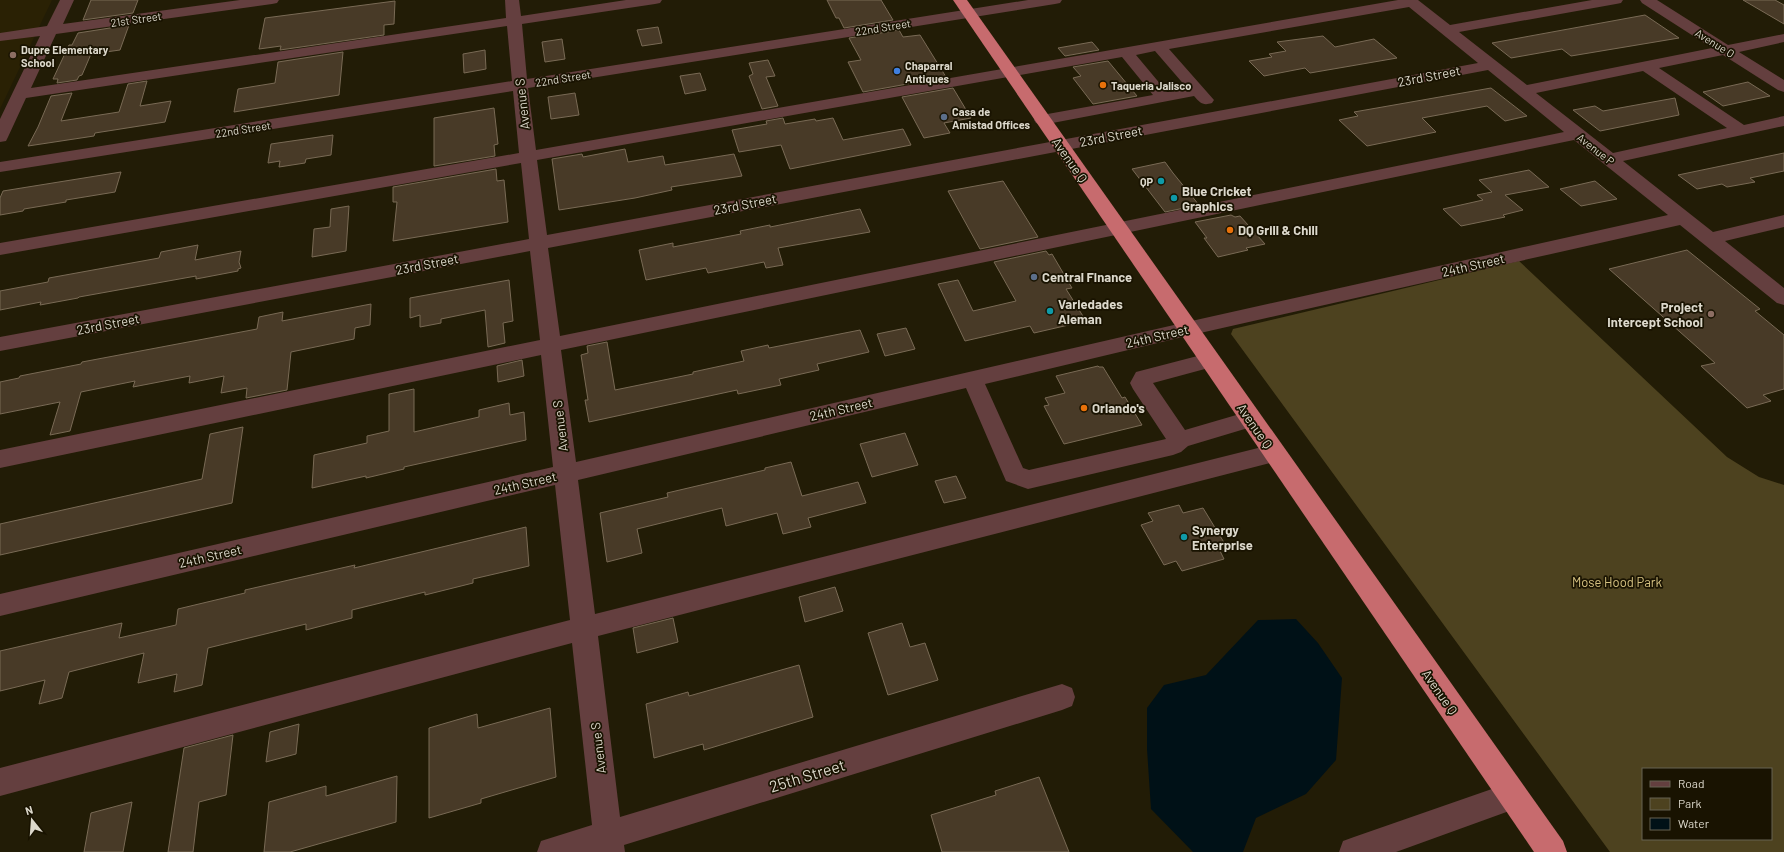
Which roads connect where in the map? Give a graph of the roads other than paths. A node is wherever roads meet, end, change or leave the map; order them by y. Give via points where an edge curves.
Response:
1 (67, 0) edge
2 (272, 0) edge
3 (655, 0) edge
4 (1055, 0) edge
5 (1546, 0) edge
6 (1616, 0) edge
7 (1647, 0) edge
8 (1410, 1) edge
9 (964, 7) edge
10 (513, 10) edge
11 (1560, 10) junction
12 (51, 30) junction
13 (1446, 30) junction
14 (0, 37) edge
15 (1784, 38) edge
16 (1159, 47) junction
17 (1725, 49) junction
18 (1126, 52) junction
19 (1490, 65) junction
20 (1645, 66) junction
21 (1010, 73) junction
22 (520, 85) junction
23 (1784, 87) edge
24 (1198, 91) junction
25 (1523, 91) junction
26 (20, 94) junction
27 (1164, 98) junction
28 (1220, 116) junction
29 (1042, 120) junction
30 (1784, 121) edge
31 (1742, 130) junction
32 (1577, 134) junction
33 (0, 137) edge
34 (1060, 146) junction
35 (528, 157) junction
36 (1609, 159) junction
37 (0, 167) edge
38 (1683, 218) junction
39 (1784, 222) edge
40 (1116, 227) junction
41 (1710, 239) junction
42 (538, 243) junction
43 (0, 249) edge
44 (1784, 298) edge
45 (1187, 329) junction
46 (0, 344) edge
47 (551, 346) junction
48 (1209, 361) junction
49 (972, 379) junction
50 (1250, 419) junction
51 (1180, 440) junction
52 (1274, 453) junction
53 (0, 459) edge
54 (566, 474) junction
55 (0, 605) edge
56 (584, 628) junction
57 (1062, 697) dead end
58 (0, 782) edge
59 (1512, 796) junction
60 (609, 844) edge
61 (552, 852) edge
62 (1354, 852) edge
63 (1552, 852) edge

1 - 12 street
2 - 12 street, 21st Street
3 - 10 street
4 - 9 street, 22nd Street
5 - 11 street
6 - 11 street
7 - 17 street, Avenue O
8 - 13 street, Avenue P
8 - 16 street
9 - 21 highway, Avenue Q
9 - 22 street, 22nd Street
10 - 22 street, Avenue S
10 - 26 street
11 - 13 street
12 - 14 street, 21st Street
12 - 26 street
13 - 19 street, Avenue P
15 - 17 street
16 - 18 street
16 - 24 street
17 - 20 street
17 - 23 street, Avenue O
18 - 21 street
18 - 27 street
19 - 25 street, Avenue P
19 - 28 street, 23rd Street
20 - 25 street
20 - 31 street
21 - 29 highway, Avenue Q
21 - 35 street
22 - 35 street, Avenue S
22 - 37 street, 22nd Street
24 - 27 street
24 - 28 street
25 - 32 street, Avenue P
26 - 33 street
27 - 29 street
28 - 34 street, 23rd Street
29 - 34 highway, Avenue Q
30 - 31 street
31 - 36 street
32 - 36 street, Avenue P
32 - 40 street
34 - 40 highway, Avenue Q
34 - 42 street, 23rd Street
35 - 42 street, Avenue S
35 - 43 street
36 - 38 street, Avenue P
38 - 41 street, Avenue P
38 - 45 street, 24th Street
39 - 41 street
40 - 45 highway, Avenue Q
40 - 47 street
41 - 44 street, Avenue P
42 - 46 street, 23rd Street
42 - 47 street, Avenue S
45 - 48 highway, Avenue Q
45 - 49 street, 24th Street
47 - 53 street
47 - 54 street, Avenue S
48 - 50 highway, Avenue Q
48 - 51 street via 1142,378 1141,383
49 - 51 street via 1014,474 1028,480 1173,446
49 - 54 street, 24th Street
50 - 51 street
50 - 52 highway, Avenue Q
52 - 56 street
52 - 59 highway, Avenue Q
54 - 55 street, 24th Street
54 - 56 street, Avenue S
56 - 58 street
56 - 60 street, Avenue S
57 - 60 street, 25th Street
59 - 62 street
59 - 63 highway, Avenue Q
60 - 61 street, 25th Street

